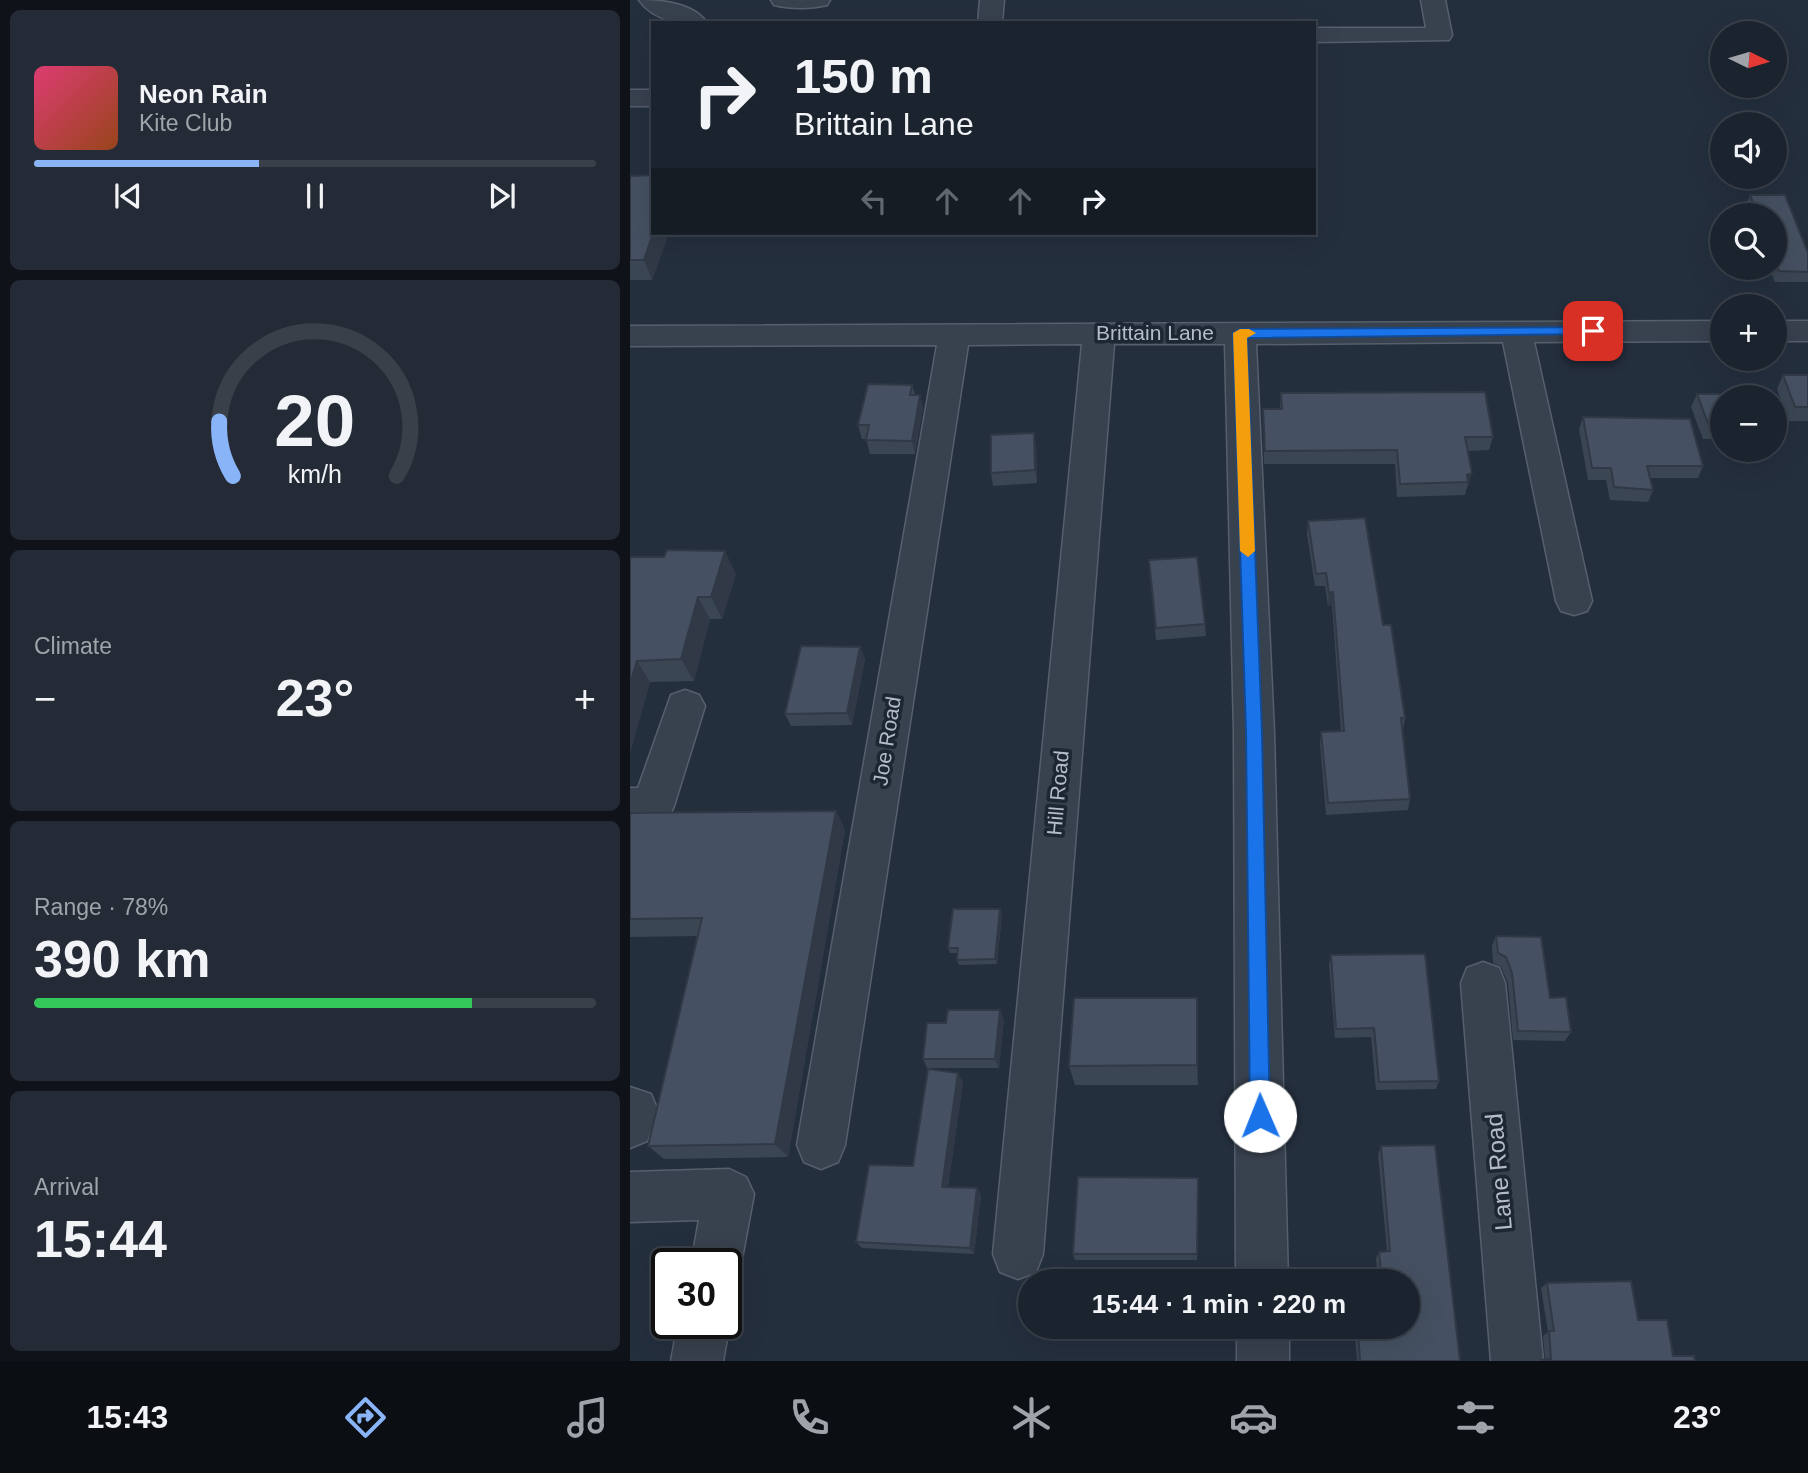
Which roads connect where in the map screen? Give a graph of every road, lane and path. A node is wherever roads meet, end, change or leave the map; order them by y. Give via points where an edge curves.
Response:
1 (651, 0) edge
2 (783, 0) edge
3 (818, 0) edge
4 (992, 0) edge
5 (1433, 0) edge
6 (692, 21) edge
7 (990, 21) edge
8 (1316, 35) edge
9 (630, 98) edge
10 (651, 98) edge
11 (1710, 331) edge
12 (1787, 331) edge
13 (1808, 331) edge
14 (1516, 332) junction
15 (1099, 333) junction
16 (1240, 333) junction
17 (630, 336) edge
18 (954, 337) junction
19 (1574, 601) dead end
20 (685, 706) dead end
21 (630, 806) edge
22 (1483, 983) dead end
23 (630, 1111) edge
24 (630, 1125) edge
25 (821, 1145) dead end
26 (630, 1197) edge
27 (719, 1248) edge
28 (1018, 1254) dead end
29 (1262, 1269) edge
30 (701, 1339) edge
31 (1263, 1339) edge
32 (696, 1361) edge
33 (1263, 1361) edge
34 (1517, 1361) edge

1 - 6 street via 660,11
2 - 3 street
4 - 7 street
5 - 8 street via 1440,36
9 - 10 street
11 - 14 street, Brittain Lane
12 - 13 street
14 - 16 street, Brittain Lane
14 - 19 street
15 - 16 street, Brittain Lane
15 - 18 street, Brittain Lane
15 - 28 street, Hill Road
16 - 29 street via 1254,732
17 - 18 street, Brittain Lane
18 - 25 street, Joe Road
20 - 21 street via 653,806
22 - 34 street, Lane Road
23 - 24 street via 634,1111
26 - 27 street via 729,1194
30 - 32 street
31 - 33 street

